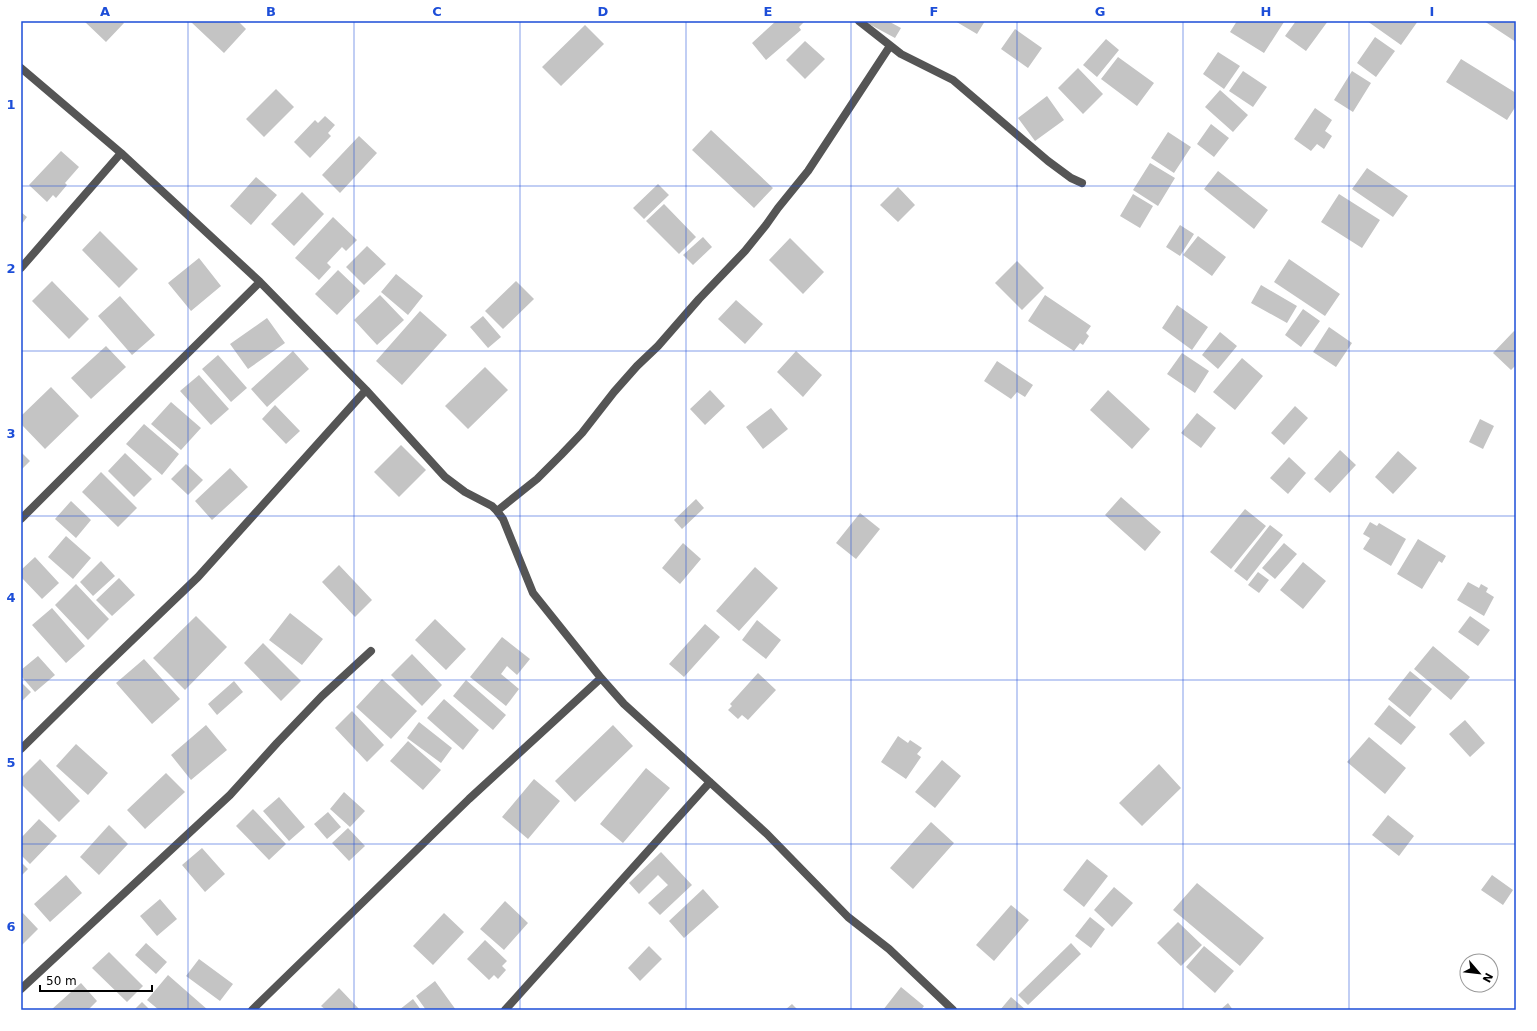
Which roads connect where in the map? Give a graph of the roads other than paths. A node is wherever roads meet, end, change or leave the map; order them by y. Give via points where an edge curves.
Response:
1 (858, 21) edge
2 (890, 46) junction
3 (21, 68) edge
4 (121, 152) junction
5 (1082, 183) dead end
6 (21, 268) edge
7 (260, 282) junction
8 (366, 390) junction
9 (498, 511) junction
10 (21, 519) edge
11 (371, 651) dead end
12 (601, 678) junction
13 (21, 749) edge
14 (710, 782) junction
15 (21, 989) edge
16 (252, 1010) edge
17 (505, 1010) edge
18 (953, 1010) edge

1 - 2 street
2 - 5 street via 909,59 953,80 1048,160 1071,178
2 - 9 street via 808,171 745,251 637,366 572,444 537,479
3 - 4 street
4 - 6 street
4 - 7 street
7 - 8 street
7 - 10 street
8 - 9 street via 445,477
8 - 13 street via 198,577
9 - 12 street via 533,594
11 - 15 street via 322,696 230,795
12 - 14 street via 624,704
12 - 16 street via 469,799
14 - 17 street
14 - 18 street via 767,834 848,917 889,949

